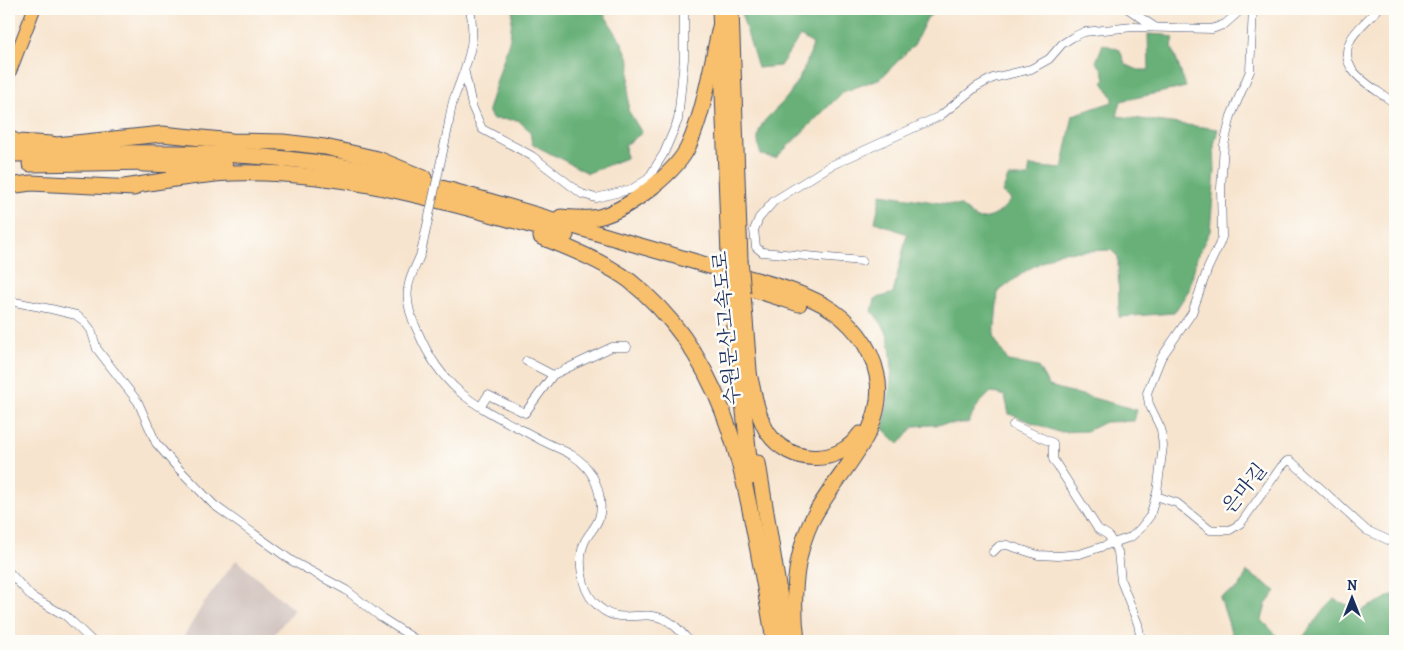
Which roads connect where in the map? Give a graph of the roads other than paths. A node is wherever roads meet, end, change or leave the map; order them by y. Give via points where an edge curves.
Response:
1 (34, 9) edge
2 (470, 9) edge
3 (684, 9) edge
4 (720, 9) edge
5 (730, 9) edge
6 (1128, 9) edge
7 (1242, 9) edge
8 (1253, 9) edge
9 (1378, 9) edge
10 (720, 27) junction
11 (1155, 27) junction
12 (465, 73) junction
13 (9, 74) edge
14 (1395, 104) edge
15 (9, 138) edge
16 (66, 144) junction
17 (9, 147) edge
18 (9, 154) edge
19 (110, 159) junction
20 (9, 164) edge
21 (129, 164) junction
22 (9, 181) edge
23 (31, 183) junction
24 (9, 186) edge
25 (376, 186) junction
26 (124, 187) junction
27 (404, 192) junction
28 (449, 197) junction
29 (493, 202) junction
30 (735, 258) junction
31 (862, 261) dead end
32 (737, 292) junction
33 (9, 300) edge
34 (627, 347) dead end
35 (526, 361) dead end
36 (749, 374) junction
37 (553, 375) junction
38 (481, 406) junction
39 (1013, 425) dead end
40 (1156, 496) junction
41 (1114, 543) junction
42 (1395, 543) edge
43 (993, 552) dead end
44 (9, 572) edge
45 (769, 609) junction
46 (92, 641) edge
47 (418, 641) edge
48 (689, 641) edge
49 (774, 641) edge
50 (787, 641) edge
51 (797, 641) edge
52 (1141, 641) edge

1 - 13 main road
2 - 12 street via 472,47
3 - 12 street via 684,59 678,120 664,154 648,180 632,188 596,198 582,194 532,156 482,129 472,106
4 - 10 highway, 수원문산고속도로
5 - 30 highway, 수원문산고속도로
6 - 11 street
7 - 11 street via 1225,24 1212,29 1197,31
8 - 40 street via 1250,71 1231,116 1224,145 1220,245 1192,313 1161,358 1147,393 1163,437
9 - 14 street via 1350,40 1347,54 1350,66 1366,84
10 - 29 highway via 702,104 688,146 677,162 637,201 602,216 575,218 546,216
10 - 30 highway, 수원문산고속도로
11 - 31 street via 1084,32 1073,37 1049,59 1031,69 993,78 976,87 940,116 830,166 774,201 759,218 754,230 756,247 762,252
12 - 38 street, bridge via 452,104 421,253 407,289 414,324 441,374 457,391
15 - 16 highway via 17,142
16 - 17 highway
16 - 28 highway via 162,134 325,147 388,162 421,176
18 - 19 highway
19 - 20 highway
19 - 21 highway
19 - 28 highway via 197,154 315,162 375,173
21 - 25 highway via 283,169
21 - 27 highway via 202,161 303,166 376,181
22 - 23 highway
23 - 24 highway
23 - 26 highway
25 - 26 highway via 283,175 232,173
25 - 27 highway
26 - 27 highway via 250,181
27 - 28 highway
28 - 29 highway
28 - 36 highway via 719,278 790,301 823,316 851,340 866,366 871,396 865,424 850,446 839,453 815,458 794,454 775,442 767,432
28 - 45 highway via 563,245 628,280 656,305 686,340 715,388 733,439
29 - 51 highway via 808,297 844,318 866,345 878,378 876,411 870,430 821,504 805,538 794,589
30 - 32 highway, 수원문산고속도로, bridge
32 - 36 highway, 수원문산고속도로
32 - 45 highway, 수원문산고속도로 via 743,416
33 - 47 street via 76,315 85,322 97,349 138,402 156,443 214,505 292,561 346,590
34 - 37 street via 612,347
35 - 37 street
36 - 50 highway, 수원문산고속도로 via 763,502
37 - 38 street via 525,413 488,395
38 - 48 street via 570,453 592,476 600,497 600,513 586,541 582,565 586,588 593,602 612,616 662,618
39 - 41 street via 1053,443 1054,458 1098,530
40 - 41 street via 1150,516 1140,529
40 - 42 street, 은마길 via 1177,503 1210,530 1230,530 1241,523 1281,468 1291,460 1366,530
41 - 43 street via 1070,556 1038,555 1007,545 999,546
41 - 52 street via 1121,581 1138,624
44 - 46 street via 32,597 66,616
45 - 49 highway, 수원문산고속도로

